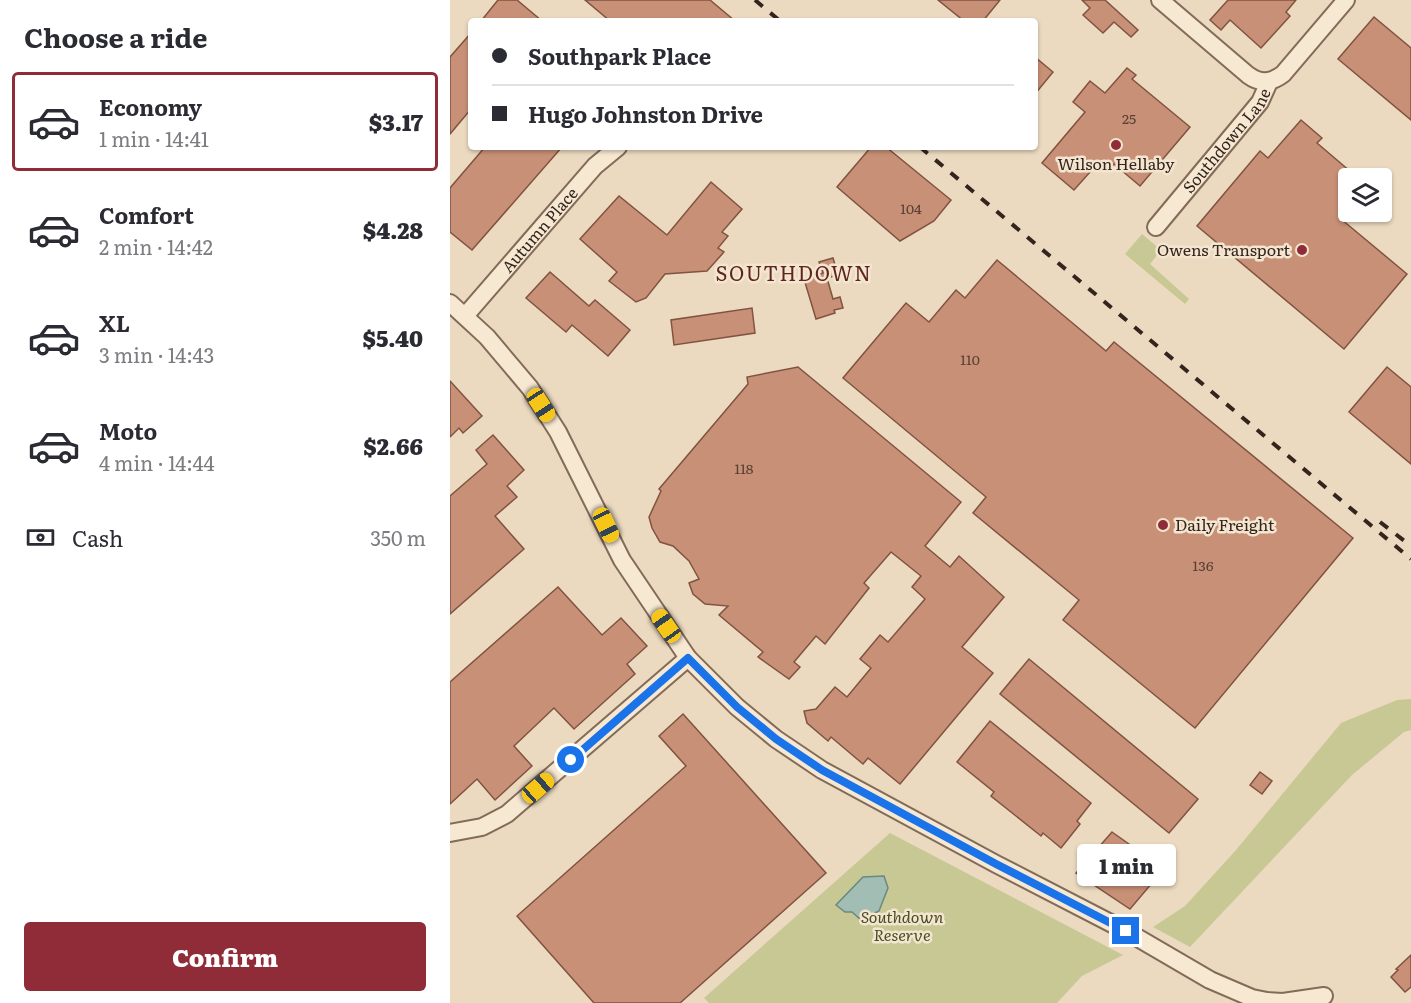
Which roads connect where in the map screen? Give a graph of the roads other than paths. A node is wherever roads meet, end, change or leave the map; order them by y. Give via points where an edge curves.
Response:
1 (1160, 0) edge
2 (1346, 0) edge
3 (1269, 82) junction
4 (614, 150) edge
5 (1156, 227) dead end
6 (450, 303) edge
7 (465, 316) junction
8 (688, 658) junction
9 (450, 833) edge
10 (1324, 996) dead end

1 - 3 street via 1248,75
2 - 3 street, Southdown Lane via 1283,74
3 - 5 street, Southdown Lane via 1260,102
4 - 7 street, Autumn Place via 595,166
6 - 7 street
7 - 8 street via 530,388 622,560
8 - 9 street via 507,814 494,823
8 - 10 street via 776,739 822,770 1126,931 1210,980 1267,1001 1291,1002

